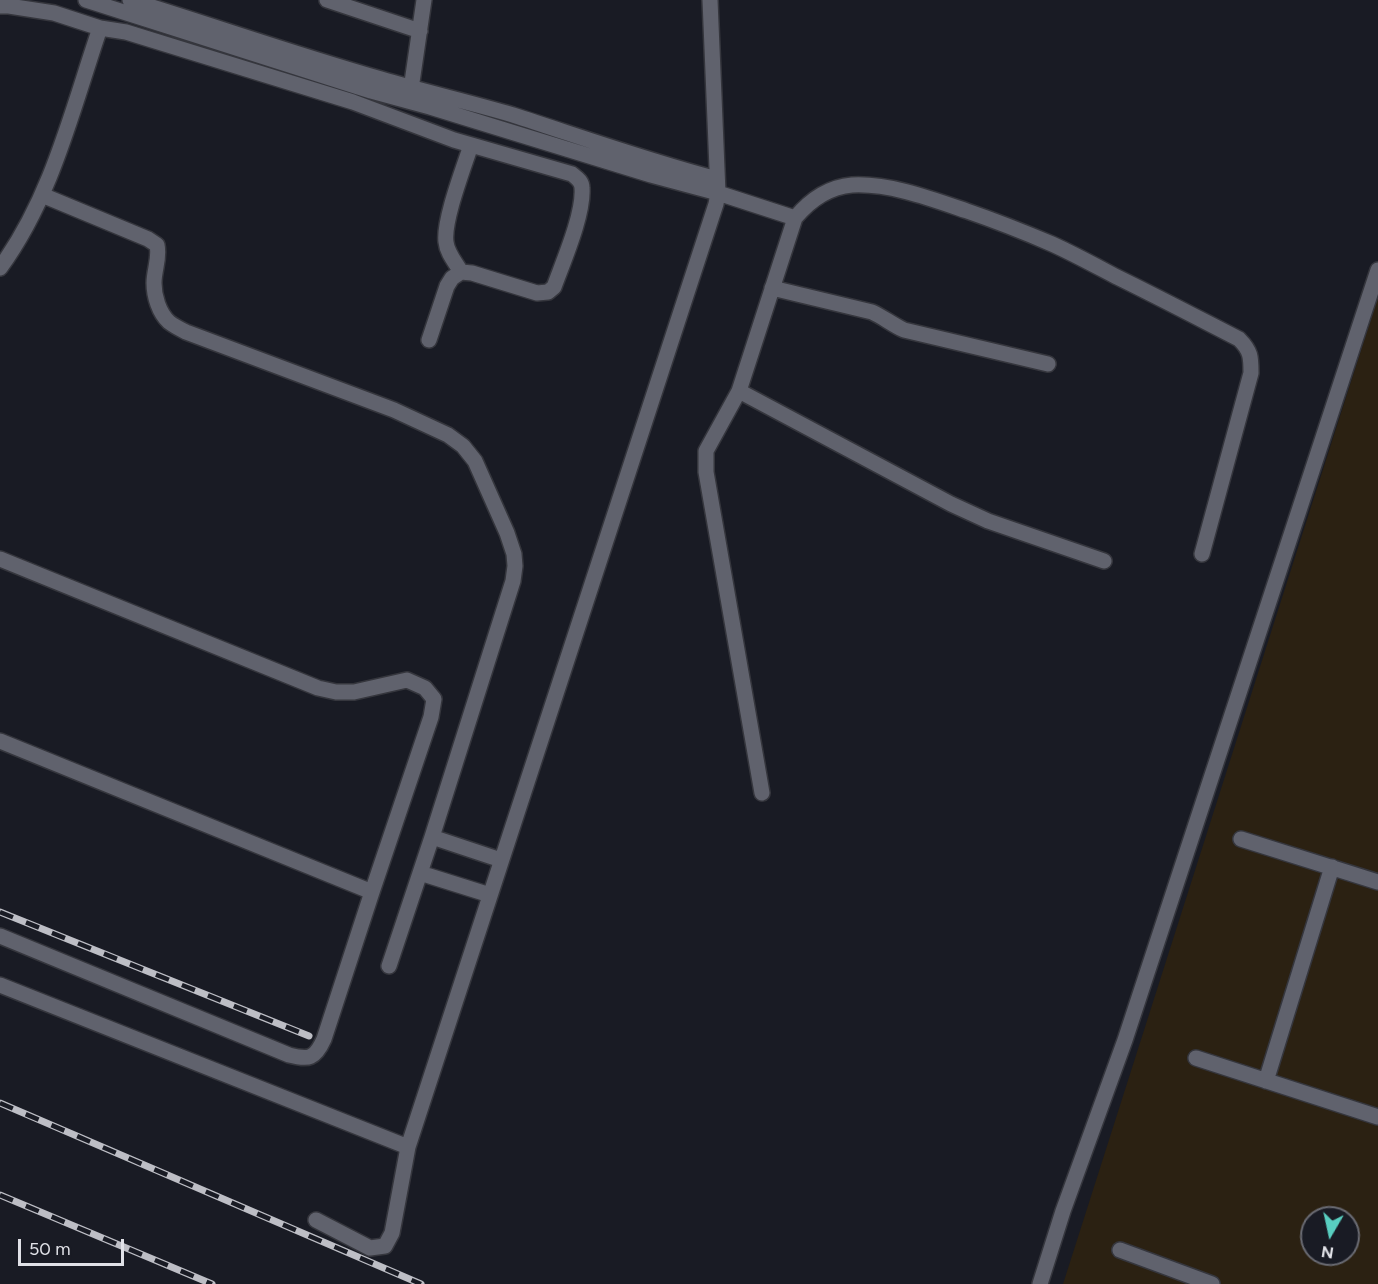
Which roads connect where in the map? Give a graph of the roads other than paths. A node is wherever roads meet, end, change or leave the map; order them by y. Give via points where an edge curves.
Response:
1 (86, 0) edge
2 (130, 0) edge
3 (327, 0) edge
4 (424, 0) edge
5 (710, 0) edge
6 (0, 6) edge
7 (100, 28) junction
8 (420, 31) junction
9 (410, 94) junction
10 (471, 145) junction
11 (717, 186) junction
12 (42, 195) junction
13 (795, 218) junction
14 (0, 268) edge
15 (1378, 270) edge
16 (461, 272) junction
17 (772, 288) junction
18 (429, 340) dead end
19 (1047, 364) dead end
20 (739, 391) junction
21 (1202, 554) dead end
22 (0, 559) edge
23 (1104, 561) dead end
24 (0, 741) edge
25 (762, 793) dead end
26 (432, 837) junction
27 (1241, 839) dead end
28 (501, 860) junction
29 (1332, 867) junction
30 (420, 873) junction
31 (1378, 882) edge
32 (372, 892) junction
33 (490, 895) junction
34 (0, 936) edge
35 (389, 966) dead end
36 (0, 985) edge
37 (1196, 1058) dead end
38 (1266, 1081) junction
39 (1378, 1117) edge
40 (408, 1148) junction
41 (316, 1220) dead end
42 (1120, 1250) dead end
43 (1040, 1284) edge
44 (1212, 1284) edge

1 - 9 lane via 371,91
2 - 9 lane
3 - 8 lane
4 - 8 lane
5 - 11 lane
6 - 7 lane via 54,13
7 - 10 lane via 126,32 353,102
7 - 12 lane
8 - 9 lane
9 - 11 lane via 513,115
10 - 16 lane via 445,233 446,244
10 - 16 lane via 572,174 582,187 579,215 554,287 548,292 537,293
11 - 13 lane
11 - 28 lane via 716,204
12 - 14 lane
12 - 26 lane via 157,245 156,297 169,321 186,332 405,415 448,435 475,461 507,533 515,566
13 - 17 lane
13 - 21 lane via 824,193 852,185 926,197 1053,244 1239,339 1251,357 1251,373
15 - 43 lane via 1125,1041
16 - 18 lane via 447,286
17 - 19 lane via 872,312 904,330
17 - 20 lane
20 - 23 lane via 951,504 988,521
20 - 25 lane via 706,451 706,472
22 - 32 lane via 318,688 354,692 407,680 425,688 434,699 431,717
24 - 32 lane
26 - 28 lane
26 - 30 lane
27 - 29 lane
28 - 33 lane
29 - 31 lane
29 - 38 lane
30 - 33 lane
30 - 35 lane
32 - 34 lane via 324,1040 312,1057 289,1055
33 - 40 lane
36 - 40 lane
37 - 38 lane
38 - 39 lane
40 - 41 lane via 392,1233 385,1246 370,1248
42 - 44 lane

